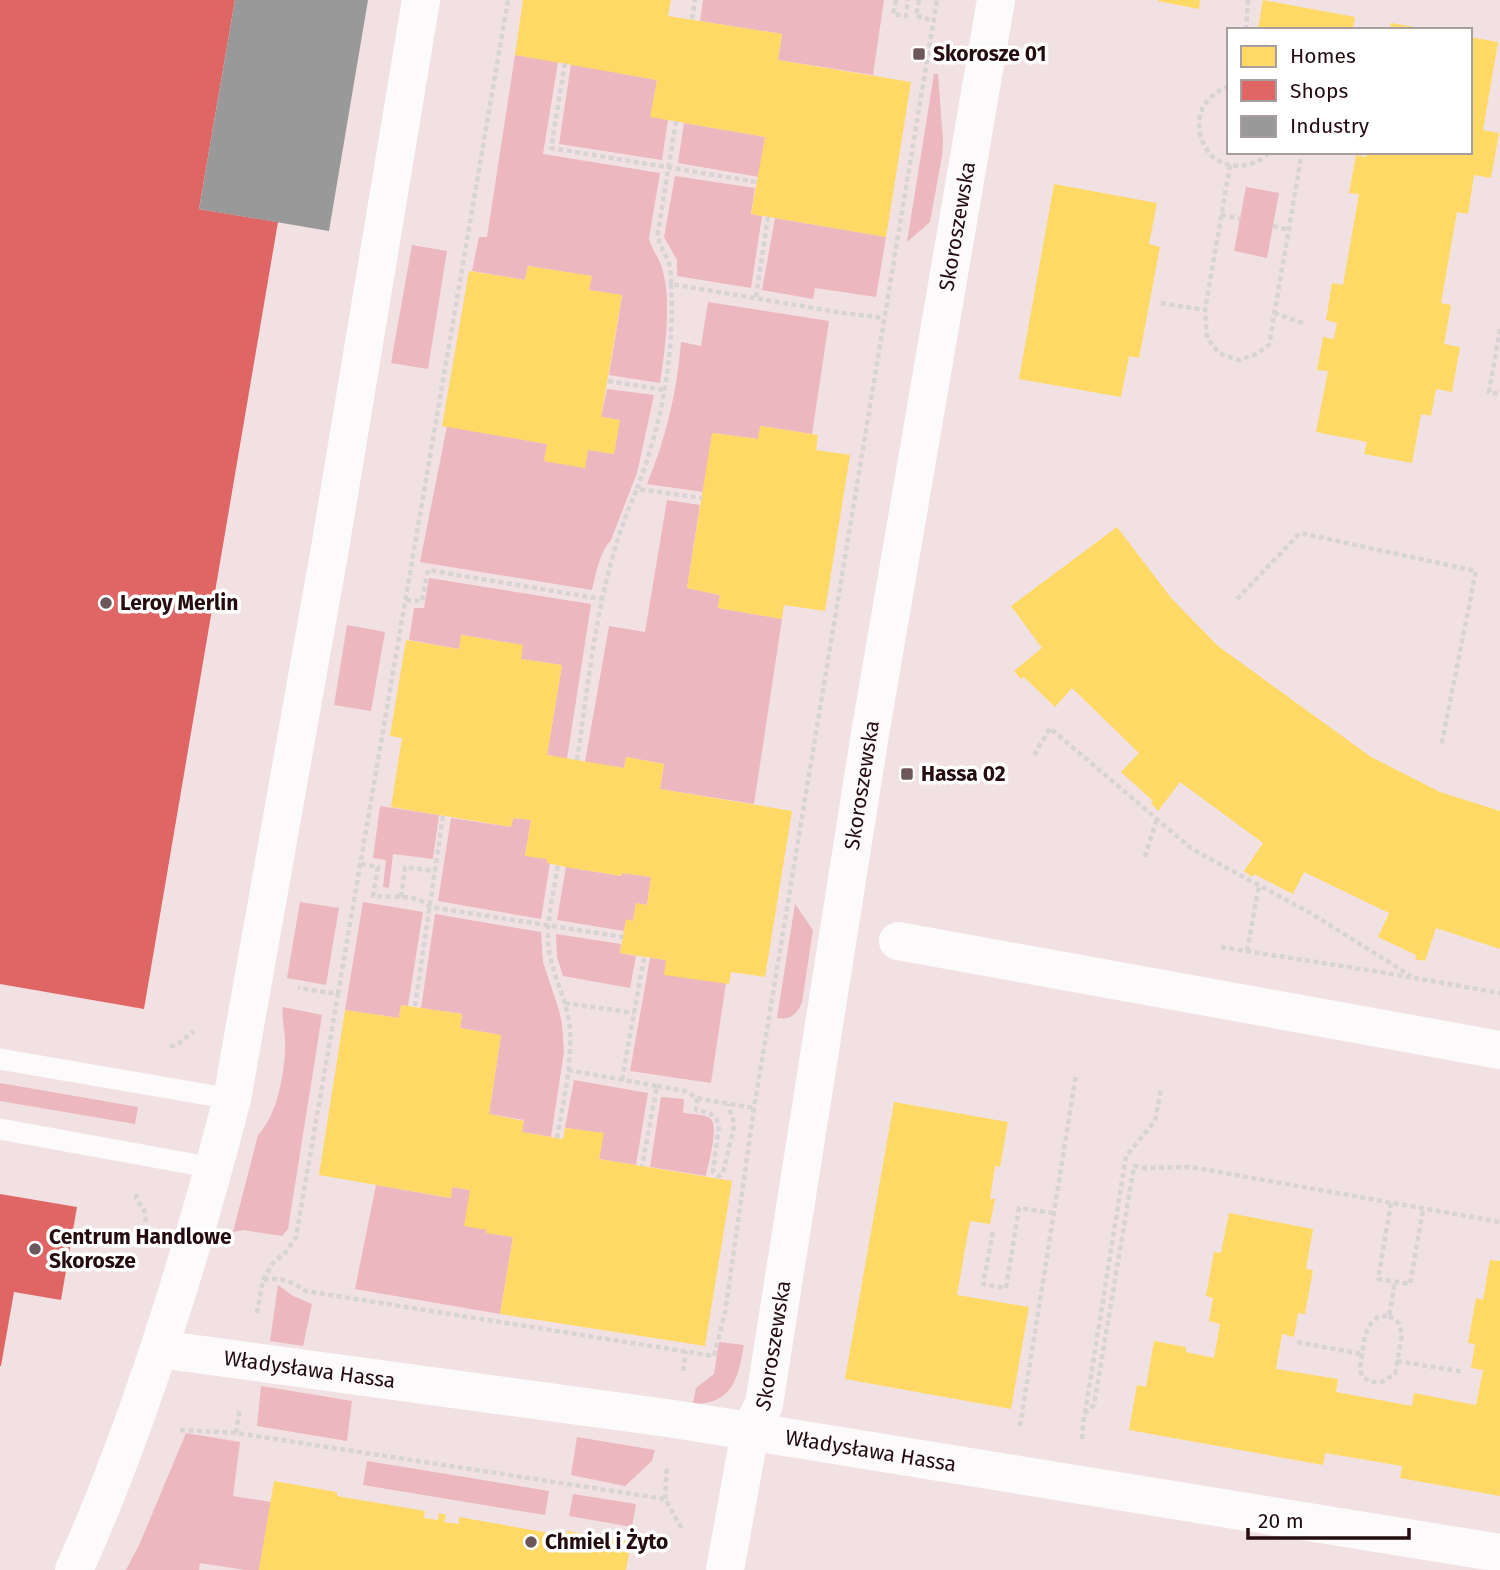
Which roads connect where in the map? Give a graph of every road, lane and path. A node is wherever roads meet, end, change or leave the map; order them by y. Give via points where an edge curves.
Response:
1 (421, 0) edge
2 (508, 0) edge
3 (695, 0) edge
4 (895, 0) edge
5 (908, 0) edge
6 (919, 0) edge
7 (937, 0) edge
8 (996, 0) edge
9 (1248, 0) edge
10 (692, 19) dead end
11 (934, 21) junction
12 (1246, 28) edge
13 (565, 63) dead end
14 (1227, 87) edge
15 (676, 121) dead end
16 (1268, 154) edge
17 (1302, 154) edge
18 (1230, 165) junction
19 (668, 167) junction
20 (757, 182) dead end
21 (1221, 215) junction
22 (768, 217) dead end
23 (1240, 219) dead end
24 (1273, 226) dead end
25 (1289, 230) junction
26 (671, 284) junction
27 (756, 298) junction
28 (1161, 303) dead end
29 (1205, 310) junction
30 (1274, 313) junction
31 (884, 318) junction
32 (1306, 324) dead end
33 (1500, 329) edge
34 (608, 381) dead end
35 (665, 390) junction
36 (1500, 394) edge
37 (637, 489) junction
38 (702, 498) dead end
39 (601, 599) junction
40 (1237, 599) dead end
41 (406, 600) junction
42 (1441, 747) dead end
43 (1034, 755) dead end
44 (576, 760) dead end
45 (443, 816) dead end
46 (1157, 818) junction
47 (1144, 857) dead end
48 (361, 864) junction
49 (558, 865) dead end
50 (435, 871) junction
51 (1259, 884) junction
52 (401, 897) junction
53 (430, 907) junction
54 (548, 926) junction
55 (623, 937) dead end
56 (898, 941) dead end
57 (1247, 951) dead end
58 (644, 958) dead end
59 (1415, 978) dead end
60 (254, 981) junction
61 (338, 994) junction
62 (565, 1003) junction
63 (415, 1006) dead end
64 (634, 1013) junction
65 (1500, 1050) edge
66 (0, 1059) edge
67 (568, 1070) junction
68 (1076, 1074) dead end
69 (622, 1080) junction
70 (657, 1086) junction
71 (1161, 1088) dead end
72 (697, 1098) junction
73 (232, 1099) junction
74 (729, 1104) junction
75 (754, 1108) junction
76 (0, 1129) edge
77 (557, 1138) dead end
78 (642, 1166) dead end
79 (214, 1168) junction
80 (1391, 1203) junction
81 (1423, 1209) junction
82 (1053, 1213) junction
83 (1500, 1223) edge
84 (993, 1232) dead end
85 (262, 1280) junction
86 (1395, 1282) junction
87 (1389, 1316) junction
88 (256, 1320) dead end
89 (1297, 1342) dead end
90 (159, 1349) junction
91 (1362, 1354) junction
92 (1397, 1361) junction
93 (1464, 1372) dead end
94 (1022, 1410) dead end
95 (1084, 1414) junction
96 (1083, 1422) dead end
97 (178, 1429) dead end
98 (750, 1432) junction
99 (668, 1457) dead end
100 (665, 1499) junction
101 (679, 1538) dead end
102 (1500, 1553) edge
103 (74, 1570) edge
104 (725, 1570) edge

1 - 60 street
2 - 41 path
3 - 10 path
4 - 5 path via 893,14 906,16
6 - 11 path via 916,16
7 - 11 path
8 - 98 street, Skoroszewska via 870,734 764,1404
9 - 12 path
11 - 31 path
13 - 19 path via 551,148
14 - 18 path via 1204,104 1198,123 1202,142 1213,157
15 - 19 path
16 - 18 path via 1250,165
17 - 25 path
18 - 21 path
19 - 20 path
19 - 26 path via 658,239
21 - 23 path
21 - 29 path
22 - 27 path
24 - 25 path
25 - 30 path
26 - 27 path
26 - 35 path via 672,333
27 - 31 path
28 - 29 path
29 - 30 path via 1207,338 1219,354 1238,360 1269,345
30 - 32 path
31 - 75 path
33 - 36 path via 1489,392
34 - 35 path
35 - 37 path
37 - 38 path
37 - 39 path via 612,554
39 - 41 path via 428,570 422,601
39 - 44 path
40 - 42 path via 1300,533 1476,571
41 - 48 path
43 - 46 path via 1050,728
45 - 50 path
46 - 47 path
46 - 51 path via 1192,849
48 - 52 path via 378,867 373,896
48 - 61 path
49 - 54 path
50 - 52 path via 405,867
50 - 53 path
51 - 57 path
51 - 59 path
52 - 53 path via 424,901
53 - 54 path
53 - 63 path
54 - 55 path
54 - 62 path via 554,976
56 - 65 street
58 - 64 path
60 - 61 path
60 - 73 street
61 - 85 path via 296,1237
62 - 64 path
62 - 67 path
64 - 69 path
66 - 73 lane
67 - 69 path
67 - 77 path
68 - 82 path
69 - 70 path
70 - 72 path
70 - 78 path
71 - 95 path via 1155,1121 1126,1156
72 - 74 path
72 - 74 path via 696,1110 712,1114 719,1125 713,1172 718,1175 723,1172 734,1126
73 - 79 street
74 - 75 path
75 - 85 path via 725,1313 714,1356 305,1291 285,1279
76 - 79 lane
79 - 90 street
80 - 81 path
80 - 86 path via 1377,1279
80 - 95 path via 1191,1167 1134,1166 1094,1405
81 - 83 path
81 - 86 path via 1410,1284
82 - 84 path via 1019,1208 1006,1288 983,1284
82 - 94 path
85 - 88 path
86 - 87 path
87 - 91 path via 1371,1322
87 - 92 path via 1399,1323 1402,1335
89 - 91 path
90 - 98 street, Władysława Hassa
90 - 103 street
91 - 92 path via 1360,1369 1370,1382 1382,1382 1395,1374
92 - 93 path
95 - 96 path
97 - 100 path via 236,1433
98 - 102 street, Władysława Hassa
98 - 104 street, Skoroszewska
99 - 100 path
100 - 101 path via 681,1527

